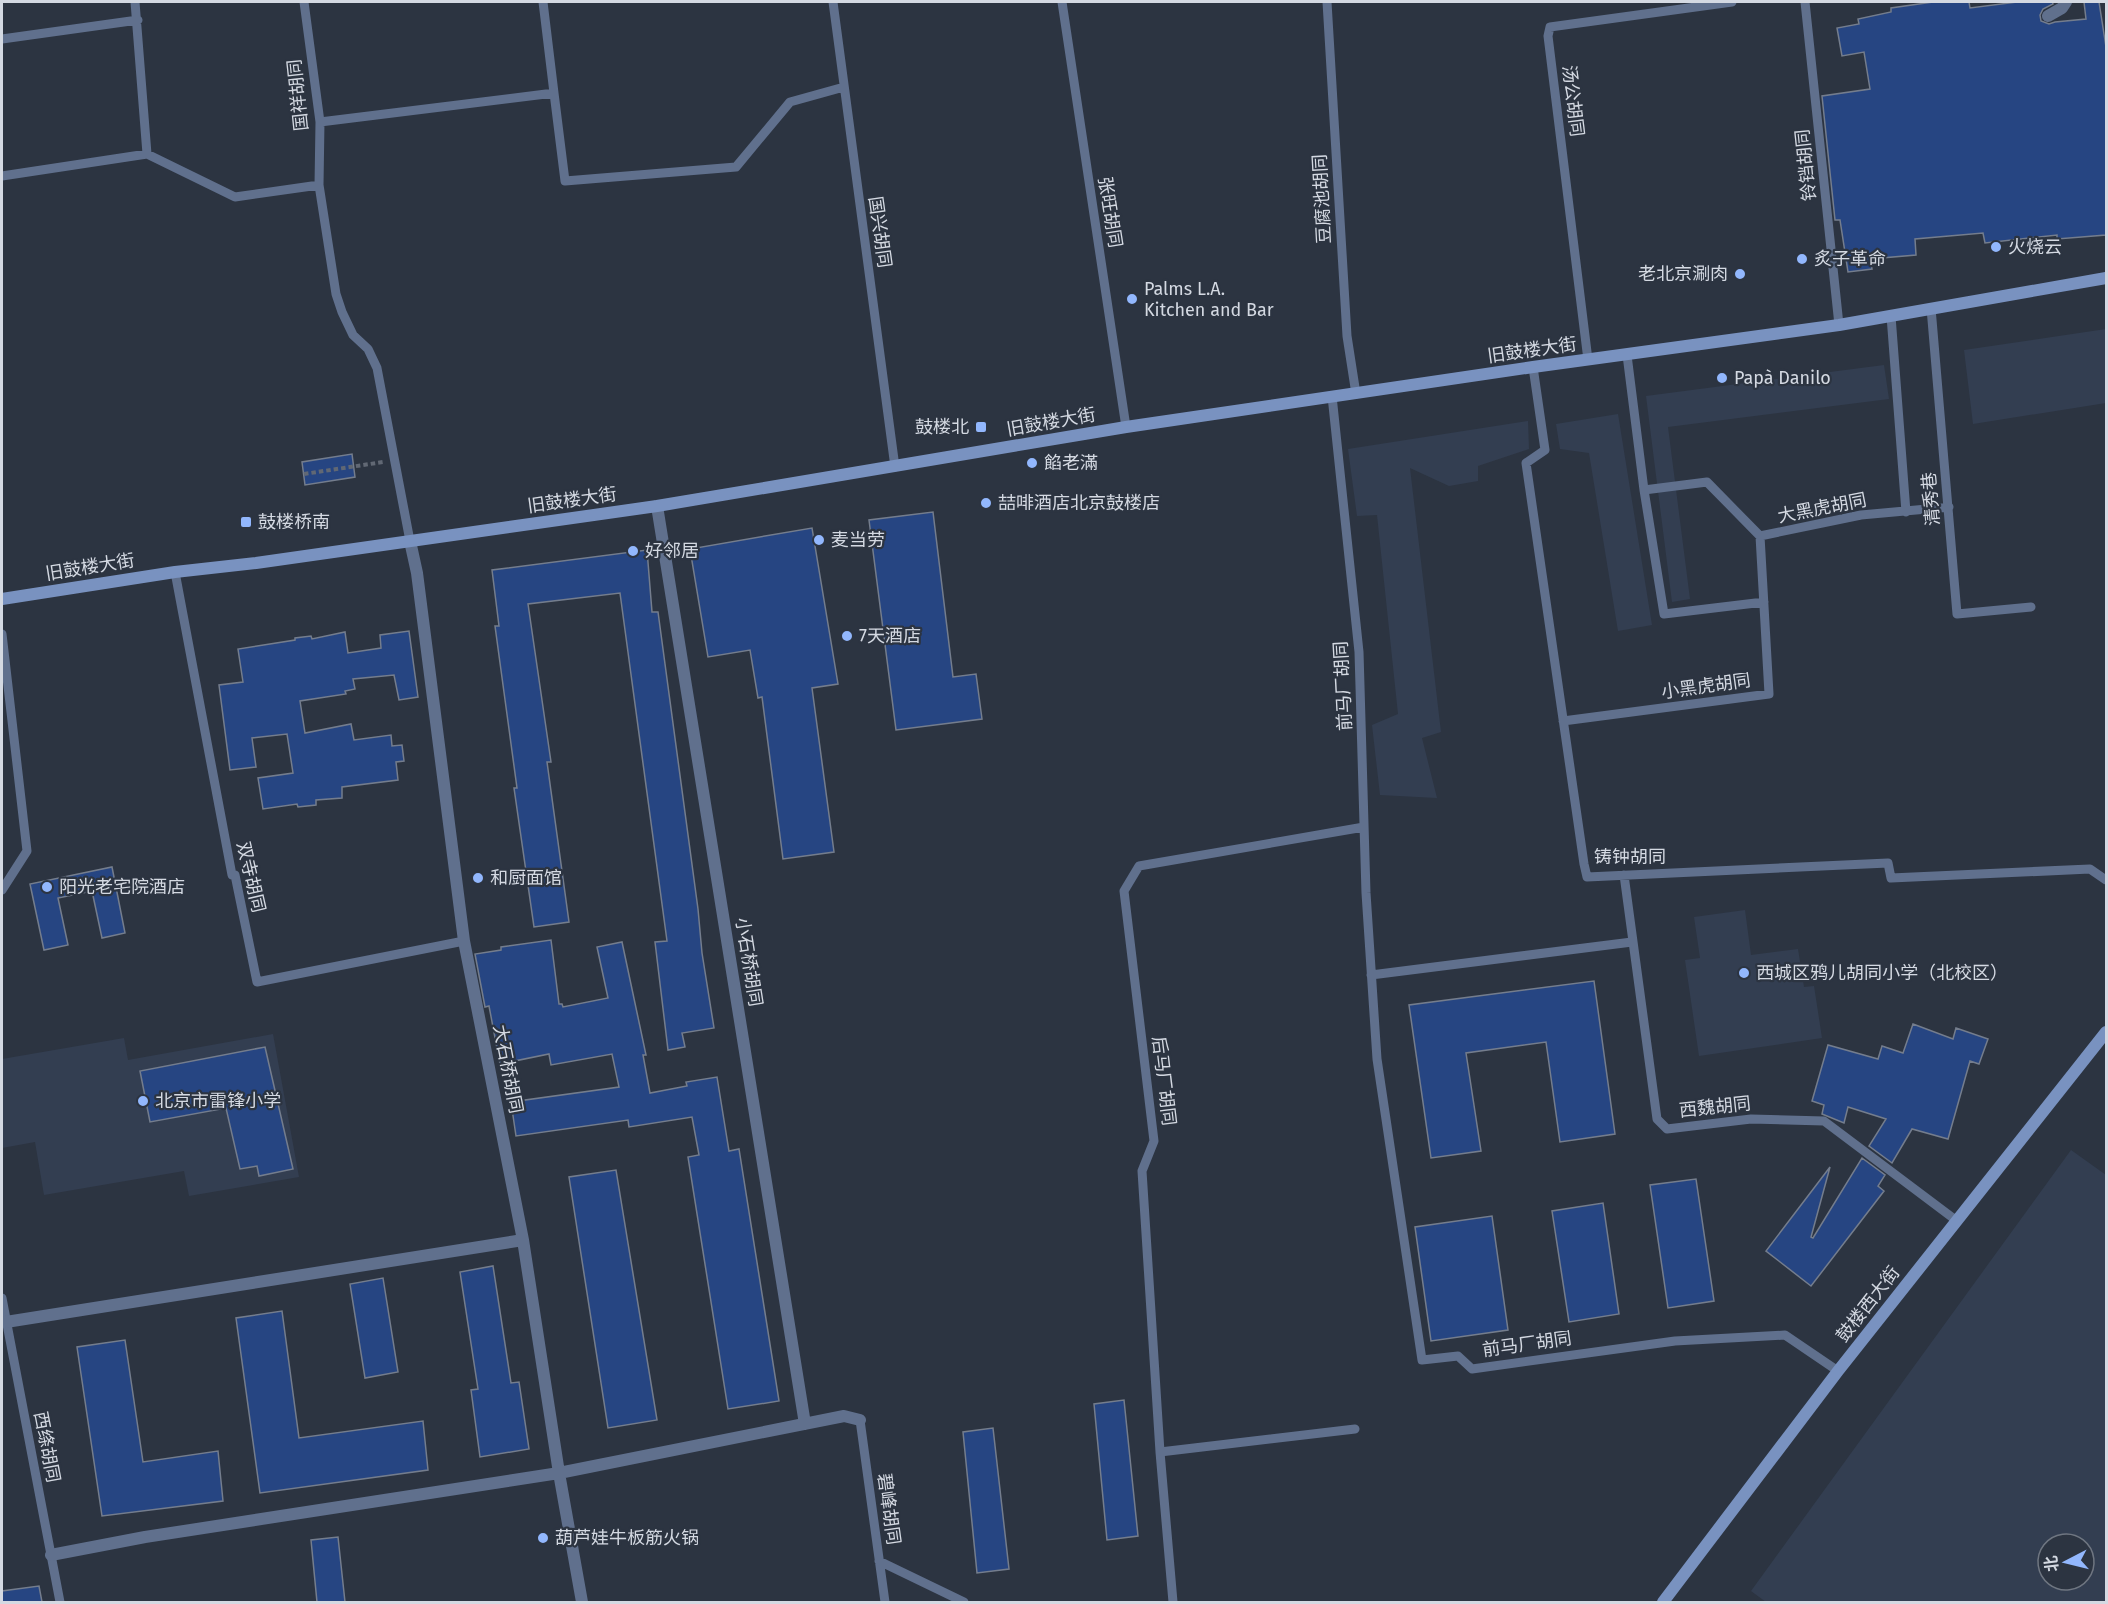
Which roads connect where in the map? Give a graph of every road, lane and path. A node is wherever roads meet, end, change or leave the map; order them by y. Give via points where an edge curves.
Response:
1 (135, 2) edge
2 (304, 2) edge
3 (543, 2) edge
4 (832, 2) edge
5 (1062, 2) edge
6 (1327, 2) edge
7 (1732, 2) edge
8 (1805, 2) edge
9 (2066, 2) edge
10 (2048, 16) dead end
11 (138, 20) junction
12 (2, 39) edge
13 (844, 87) junction
14 (554, 93) junction
15 (320, 123) junction
16 (147, 154) junction
17 (2, 176) edge
18 (319, 185) junction
19 (2106, 278) edge
20 (1931, 308) junction
21 (1891, 316) junction
22 (1839, 325) junction
23 (1627, 355) junction
24 (1588, 360) junction
25 (1533, 367) junction
26 (1356, 394) junction
27 (1332, 396) junction
28 (1126, 427) junction
29 (394, 460) junction
30 (895, 467) junction
31 (304, 474) dead end
32 (1644, 490) junction
33 (657, 506) junction
34 (1949, 507) junction
35 (1906, 512) junction
36 (1761, 536) junction
37 (410, 541) junction
38 (175, 572) junction
39 (2, 599) edge
40 (1764, 602) junction
41 (2031, 607) dead end
42 (2, 634) edge
43 (1563, 721) junction
44 (1364, 827) junction
45 (1624, 875) junction
46 (2106, 880) edge
47 (2, 890) edge
48 (464, 940) junction
49 (1632, 942) junction
50 (1371, 975) junction
51 (2106, 1032) edge
52 (1957, 1221) junction
53 (523, 1240) junction
54 (2, 1298) edge
55 (6, 1322) junction
56 (1838, 1371) junction
57 (860, 1420) joint
58 (805, 1424) junction
59 (1355, 1429) dead end
60 (1160, 1452) junction
61 (559, 1473) junction
62 (51, 1555) junction
63 (879, 1561) junction
64 (60, 1602) edge
65 (582, 1602) edge
66 (885, 1602) edge
67 (964, 1602) edge
68 (1173, 1602) edge
69 (1663, 1602) edge

1 - 11 lane
2 - 15 lane, 国祥胡同
3 - 14 lane
4 - 13 lane, 国兴胡同
5 - 28 lane, 张旺胡同
6 - 26 lane, 豆腐池胡同 via 1347,336
7 - 24 lane, 汤公胡同 via 1550,27 1548,36
8 - 22 lane, 铃铛胡同
9 - 10 street
11 - 12 lane
11 - 16 lane
13 - 14 lane via 790,102 736,167 565,181
13 - 30 lane, 国兴胡同
14 - 15 lane
15 - 18 lane, 国祥胡同
16 - 17 lane
16 - 18 lane via 235,197
18 - 29 lane, 国祥胡同 via 336,294 353,335 368,349 377,368
19 - 20 main road, 旧鼓楼大街
20 - 21 main road, 旧鼓楼大街
20 - 34 lane, 清秀巷
21 - 22 main road, 旧鼓楼大街
21 - 35 lane
22 - 23 main road, 旧鼓楼大街
23 - 24 main road, 旧鼓楼大街
23 - 32 lane
24 - 25 main road, 旧鼓楼大街
25 - 26 main road, 旧鼓楼大街
25 - 43 lane, 铸钟胡同 via 1545,450 1526,464
26 - 27 main road, 旧鼓楼大街
27 - 28 main road, 旧鼓楼大街
27 - 44 lane, 前马厂胡同 via 1359,652
28 - 30 main road, 旧鼓楼大街
29 - 31 path
29 - 37 lane, 国祥胡同
30 - 33 main road, 旧鼓楼大街
32 - 36 lane, 大黑虎胡同 via 1707,482
32 - 40 lane via 1664,614
33 - 37 main road, 旧鼓楼大街
33 - 58 street, 小石桥胡同
34 - 35 lane, 大黑虎胡同
34 - 41 lane, 清秀巷 via 1957,614
35 - 36 lane, 大黑虎胡同 via 1861,515
36 - 40 lane, 小黑虎胡同
37 - 38 main road, 旧鼓楼大街
37 - 48 street, 大石桥胡同
38 - 39 main road, 旧鼓楼大街
38 - 48 lane, 双寺胡同 via 232,875 257,982
40 - 43 lane, 小黑虎胡同 via 1768,694
42 - 47 lane via 27,851
43 - 45 lane, 铸钟胡同 via 1587,877
44 - 50 lane, 前马厂胡同
44 - 60 lane, 后马厂胡同 via 1138,866 1124,891 1154,1140 1142,1171
45 - 46 lane, 铸钟胡同 via 1888,862 1892,878 2090,869
45 - 49 lane, 西魏胡同
48 - 53 street, 大石桥胡同
49 - 50 lane
49 - 52 lane, 西魏胡同 via 1657,1119 1667,1129 1751,1119 1824,1121
50 - 56 lane, 前马厂胡同 via 1377,1059 1422,1360 1458,1356 1472,1369 1675,1341 1785,1335
51 - 52 main road, 鼓楼西大街
52 - 56 main road, 鼓楼西大街
53 - 55 street
53 - 61 street, 大石桥胡同
54 - 55 lane, 西绦胡同
55 - 62 lane, 西绦胡同
56 - 69 main road, 鼓楼西大街
57 - 58 street via 844,1416
57 - 63 lane, 碧峰胡同
58 - 61 street
59 - 60 lane
60 - 68 lane, 后马厂胡同
61 - 62 street
61 - 65 street, 大石桥胡同
62 - 64 lane, 西绦胡同
63 - 66 lane, 碧峰胡同
63 - 67 lane

